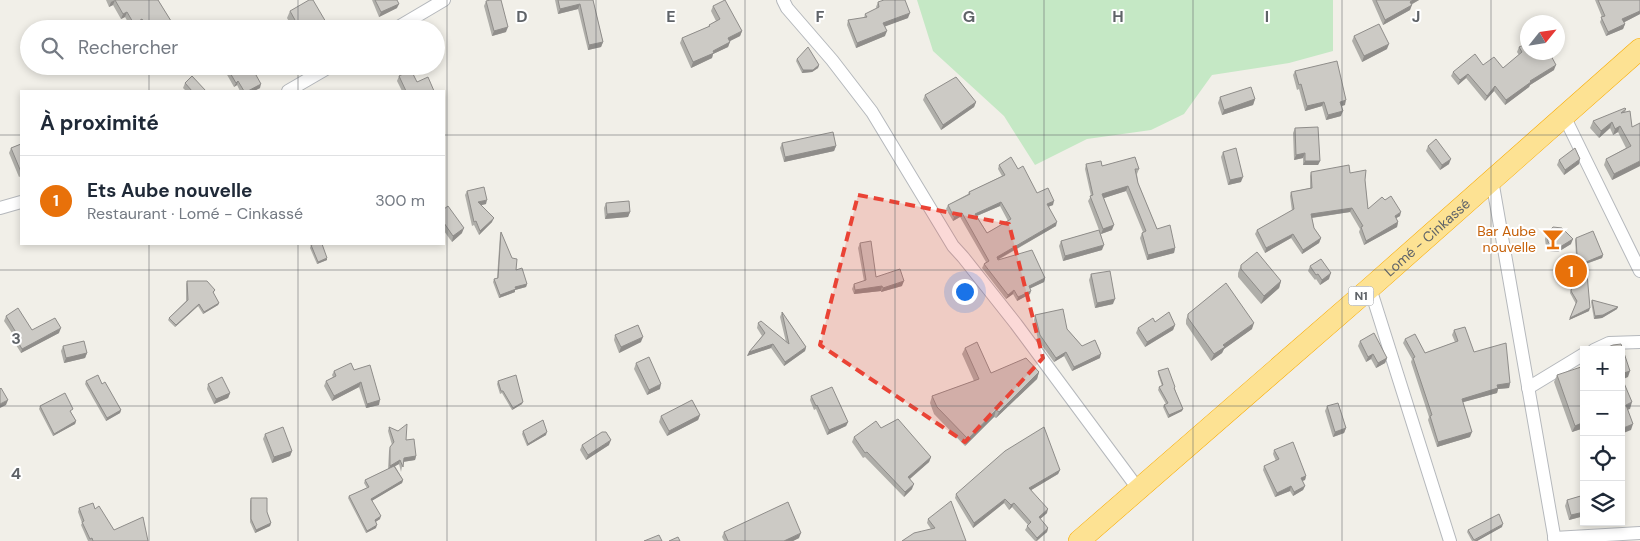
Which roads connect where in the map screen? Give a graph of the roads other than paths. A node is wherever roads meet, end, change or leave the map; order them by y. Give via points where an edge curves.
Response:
1 (444, 0) edge
2 (783, 0) edge
3 (410, 20) edge
4 (1640, 49) edge
5 (316, 75) edge
6 (290, 90) edge
7 (1564, 116) junction
8 (1492, 180) junction
9 (20, 202) edge
10 (0, 208) edge
11 (1640, 270) edge
12 (1370, 288) junction
13 (1640, 342) edge
14 (1603, 346) edge
15 (1580, 356) edge
16 (1528, 388) junction
17 (1139, 490) junction
18 (1640, 533) edge
19 (1555, 539) edge
20 (1079, 541) edge
21 (1450, 541) edge

1 - 3 street
2 - 17 street via 872,112 953,246 1016,324
4 - 7 highway, Lomé - Cinkassé / N1
5 - 6 street
7 - 8 highway, Lomé - Cinkassé / N1
7 - 11 street
8 - 12 highway, Lomé - Cinkassé / N1
8 - 16 street
9 - 10 street
12 - 17 highway, Lomé - Cinkassé / N1
12 - 21 street
13 - 14 street
15 - 16 street
16 - 19 street
17 - 20 highway, Lomé - Cinkassé / N1
18 - 19 street

